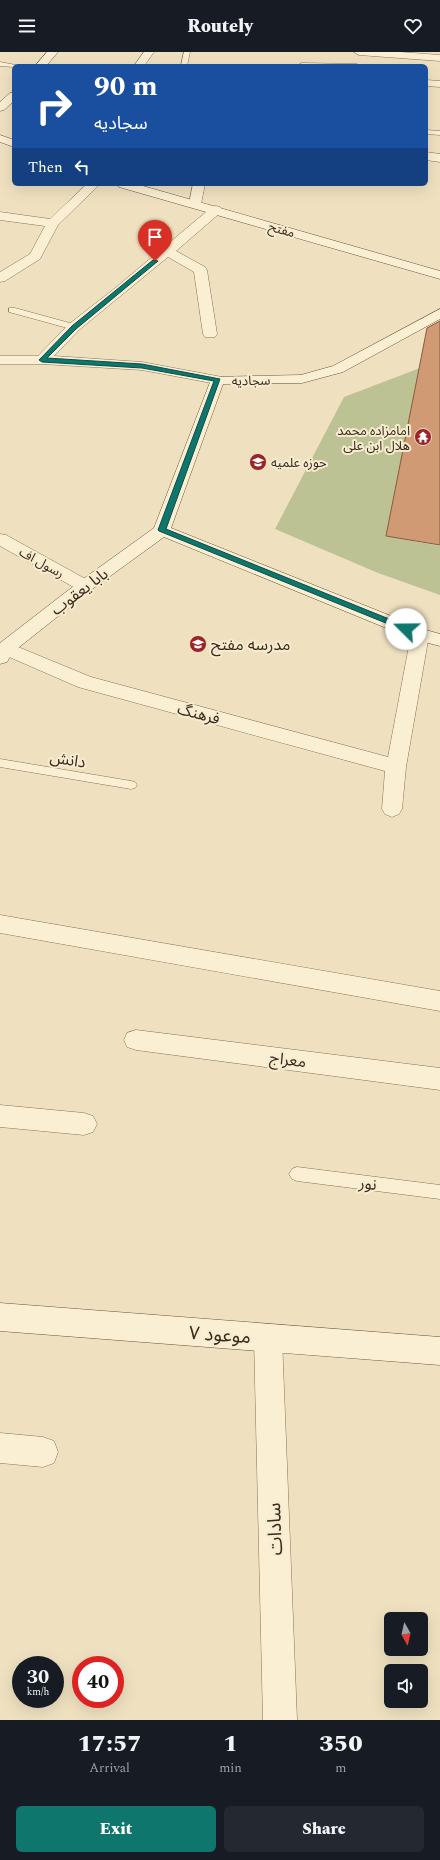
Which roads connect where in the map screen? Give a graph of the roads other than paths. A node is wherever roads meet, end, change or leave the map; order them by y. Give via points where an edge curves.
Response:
1 (53, 52) edge
2 (149, 52) edge
3 (187, 52) edge
4 (358, 52) edge
5 (381, 52) edge
6 (440, 58) edge
7 (0, 64) edge
8 (42, 64) edge
9 (140, 64) edge
10 (184, 64) edge
11 (377, 64) edge
12 (12, 65) edge
13 (428, 83) edge
14 (440, 84) edge
15 (12, 97) edge
16 (0, 108) edge
17 (428, 132) edge
18 (440, 133) edge
19 (0, 138) edge
20 (12, 143) edge
21 (428, 156) edge
22 (440, 158) edge
23 (92, 186) edge
24 (130, 186) edge
25 (199, 186) edge
26 (195, 204) junction
27 (216, 210) junction
28 (0, 216) edge
29 (53, 223) junction
30 (167, 251) junction
31 (440, 275) edge
32 (0, 278) edge
33 (12, 310) dead end
34 (440, 313) edge
35 (74, 327) junction
36 (210, 334) dead end
37 (0, 360) edge
38 (42, 360) junction
39 (218, 380) junction
40 (162, 530) junction
41 (0, 539) edge
42 (85, 586) junction
43 (420, 634) junction
44 (440, 640) edge
45 (3, 653) edge
46 (0, 764) edge
47 (396, 766) junction
48 (131, 785) dead end
49 (392, 809) dead end
50 (0, 924) edge
51 (440, 1001) edge
52 (136, 1040) dead end
53 (440, 1079) edge
54 (0, 1116) edge
55 (84, 1124) dead end
56 (297, 1174) dead end
57 (440, 1192) edge
58 (0, 1317) edge
59 (268, 1338) junction
60 (440, 1353) edge
61 (0, 1448) edge
62 (43, 1452) dead end
63 (280, 1720) edge

1 - 8 street
2 - 9 street
3 - 10 lane
4 - 5 street
5 - 6 street
5 - 11 street
7 - 12 lane
13 - 14 street
15 - 16 street
17 - 18 lane
19 - 20 street
21 - 22 street
23 - 29 street
24 - 26 street, مفتح
25 - 26 street
26 - 27 street, مفتح
27 - 30 street
27 - 31 street, مفتح
28 - 29 street
29 - 32 street via 35,256
30 - 35 street
30 - 36 street via 200,270
33 - 35 lane
34 - 39 street, سجادیه via 338,368 302,379
35 - 38 street
37 - 38 street
38 - 39 street via 142,366
39 - 40 street, سجادیه
40 - 42 street, بابا یعقوب
40 - 43 street
41 - 42 street, رسول اف
42 - 45 street, بابا یعقوب
43 - 44 street
43 - 47 street
45 - 47 street, فرهنگ via 85,682
46 - 48 lane, دانش
47 - 49 street
50 - 51 street
52 - 53 street, معراج
54 - 55 street
56 - 57 lane, نور
58 - 59 street, موعود ۷
59 - 60 street, موعود ۷
59 - 63 street, سادات
61 - 62 street

